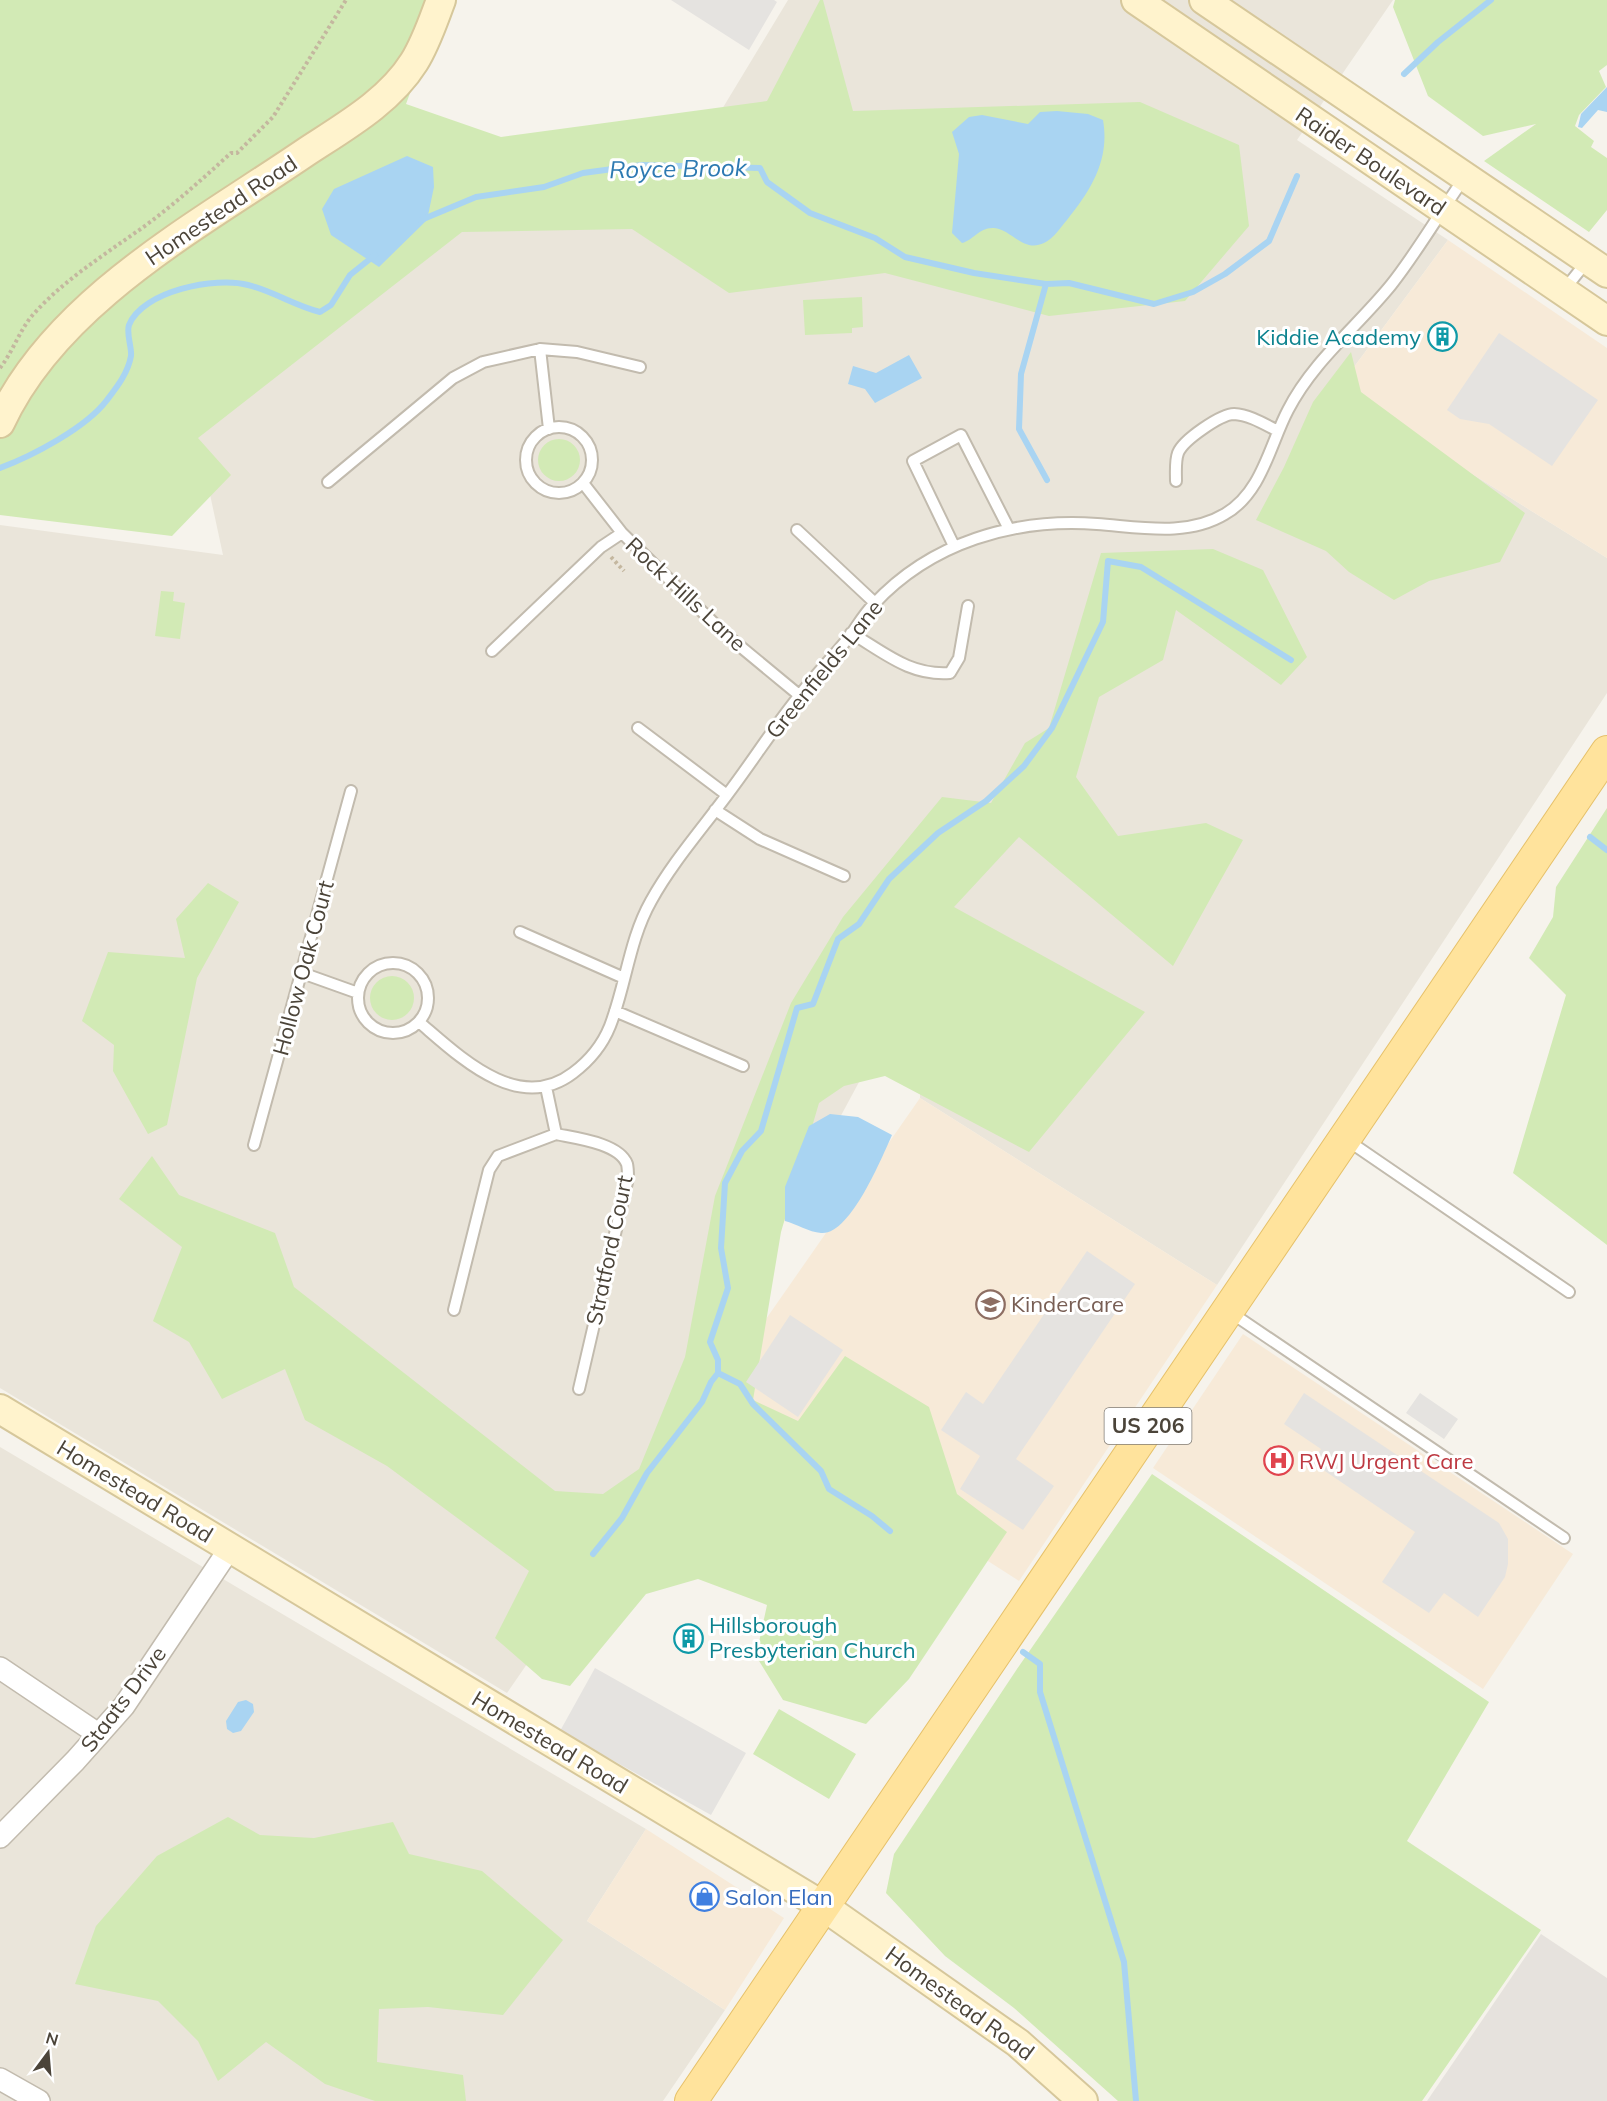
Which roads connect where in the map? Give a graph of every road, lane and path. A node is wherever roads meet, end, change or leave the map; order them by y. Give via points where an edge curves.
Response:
1 (346, 0) edge
2 (441, 0) edge
3 (1204, 0) edge
4 (1151, 7) edge
5 (1465, 177) junction
6 (1442, 208) junction
7 (1598, 266) edge
8 (1563, 291) junction
9 (1607, 321) edge
10 (540, 349) junction
11 (0, 368) edge
12 (640, 368) dead end
13 (1, 420) edge
14 (549, 429) junction
15 (1278, 431) junction
16 (1176, 480) dead end
17 (328, 482) dead end
18 (583, 483) junction
19 (1008, 529) junction
20 (797, 530) dead end
21 (622, 533) junction
22 (954, 546) junction
23 (611, 557) dead end
24 (624, 571) dead end
25 (875, 603) junction
26 (968, 606) dead end
27 (851, 633) junction
28 (492, 651) dead end
29 (799, 695) junction
30 (638, 728) dead end
31 (1607, 753) edge
32 (351, 791) dead end
33 (727, 795) junction
34 (715, 810) junction
35 (844, 876) dead end
36 (520, 932) dead end
37 (302, 973) junction
38 (624, 978) junction
39 (358, 993) junction
40 (615, 1011) junction
41 (419, 1022) junction
42 (743, 1066) dead end
43 (546, 1088) junction
44 (556, 1134) junction
45 (1345, 1138) junction
46 (254, 1145) dead end
47 (1569, 1292) dead end
48 (454, 1310) dead end
49 (1227, 1310) junction
50 (579, 1389) dead end
51 (0, 1409) edge
52 (1564, 1538) dead end
53 (230, 1548) junction
54 (0, 1668) edge
55 (98, 1734) junction
56 (0, 1837) edge
57 (823, 1906) junction
58 (0, 2079) edge
59 (39, 2101) edge
60 (691, 2101) edge
61 (1083, 2101) edge

1 - 11 path via 273,117 237,153 231,153 186,194 55,294 30,319
2 - 13 street, Homestead Road via 413,63 390,90 355,119 110,288 60,334 33,368
3 - 5 street, Raider Boulevard
4 - 6 street, Raider Boulevard
5 - 6 lane, Greenfields Lane
5 - 7 street, Raider Boulevard
6 - 8 street, Raider Boulevard
6 - 15 lane, Greenfields Lane via 1392,285 1306,380
7 - 8 lane
8 - 9 street, Raider Boulevard
10 - 12 lane via 577,352
10 - 14 lane
10 - 17 lane via 483,362 453,378
14 - 18 lane via 569,428 586,440 592,460
14 - 18 lane via 531,442 526,465 530,476 537,485 558,493 570,492
15 - 16 lane via 1245,416 1231,414 1217,420 1182,445 1177,456
15 - 19 lane, Greenfields Lane via 1246,497 1228,513 1200,526 1166,529 1075,522
18 - 21 lane, Rock Hills Lane
19 - 22 lane, Greenfields Lane
19 - 22 lane via 961,435 913,461
20 - 25 lane
21 - 28 lane via 601,547
21 - 29 lane, Rock Hills Lane via 724,633
22 - 25 lane, Greenfields Lane via 918,568
23 - 24 path
25 - 27 lane, Greenfields Lane
26 - 27 lane via 959,658 951,673 930,674 894,660
27 - 29 lane, Greenfields Lane
29 - 33 lane, Greenfields Lane
30 - 33 lane
31 - 45 main road, US 206
32 - 37 lane, Hollow Oak Court
33 - 34 lane, Greenfields Lane
34 - 35 lane via 760,839
34 - 38 lane, Greenfields Lane via 670,868 649,904 635,936
36 - 38 lane
37 - 39 lane
37 - 46 lane, Hollow Oak Court
38 - 40 lane, Greenfields Lane
39 - 41 lane via 362,1014 378,1030 399,1033
39 - 41 lane via 369,971 379,965 409,966 428,988 427,1007
40 - 42 lane
40 - 43 lane, Greenfields Lane via 602,1043 587,1062
41 - 43 lane via 474,1069 492,1079
43 - 44 lane
44 - 48 lane via 498,1156 489,1170
44 - 50 lane, Stratford Court via 602,1145 618,1152 627,1163 628,1178
45 - 47 lane
45 - 49 main road, US 206
49 - 52 lane
49 - 57 main road, US 206
51 - 53 street, Homestead Road
53 - 55 street, Staats Drive via 124,1706
53 - 57 street, Homestead Road
54 - 55 street
55 - 56 street, Staats Drive
57 - 60 main road, US 206
57 - 61 street, Homestead Road via 1009,2036
58 - 59 street

